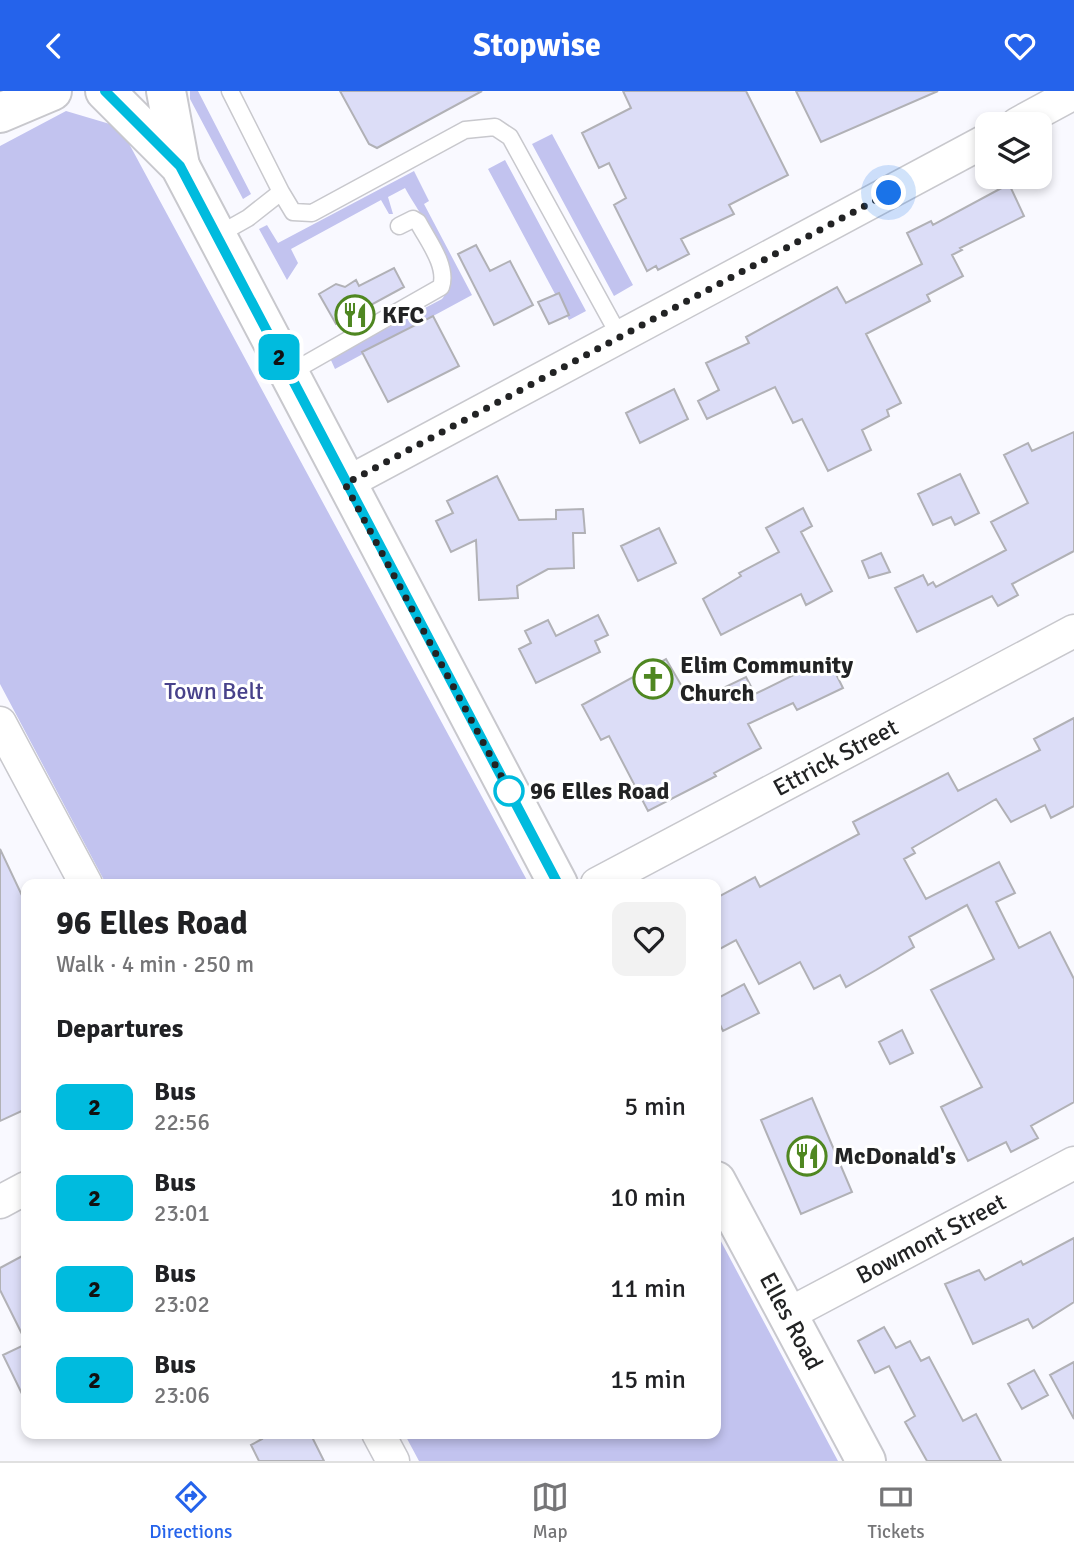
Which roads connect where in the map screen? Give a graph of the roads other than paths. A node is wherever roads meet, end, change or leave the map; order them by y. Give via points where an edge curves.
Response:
1 (52, 91) edge
2 (105, 91) edge
3 (166, 91) edge
4 (229, 91) edge
5 (1074, 93) edge
6 (1039, 112) edge
7 (0, 113) edge
8 (975, 146) edge
9 (180, 166) junction
10 (281, 193) junction
11 (399, 226) dead end
12 (216, 236) junction
13 (620, 337) junction
14 (288, 374) junction
15 (345, 484) junction
16 (1074, 631) edge
17 (0, 723) edge
18 (83, 879) edge
19 (555, 879) edge
20 (606, 879) edge
21 (1074, 1163) edge
22 (721, 1190) edge
23 (21, 1191) edge
24 (0, 1202) edge
25 (787, 1315) junction
26 (381, 1439) edge
27 (393, 1461) edge
28 (866, 1461) edge

1 - 7 main road
2 - 9 main road
3 - 9 main road
4 - 10 lane
5 - 6 street
8 - 13 street
9 - 12 main road
10 - 12 lane
10 - 13 lane via 293,212 312,213 465,130 495,127 510,138
11 - 14 lane via 418,222 442,267 441,287
12 - 14 main road
13 - 15 street
14 - 15 main road
15 - 19 main road
16 - 20 street, Ettrick Street
17 - 18 street
21 - 25 street, Bowmont Street
22 - 25 main road, Elles Road
23 - 24 street
25 - 28 main road, Elles Road
26 - 27 street

